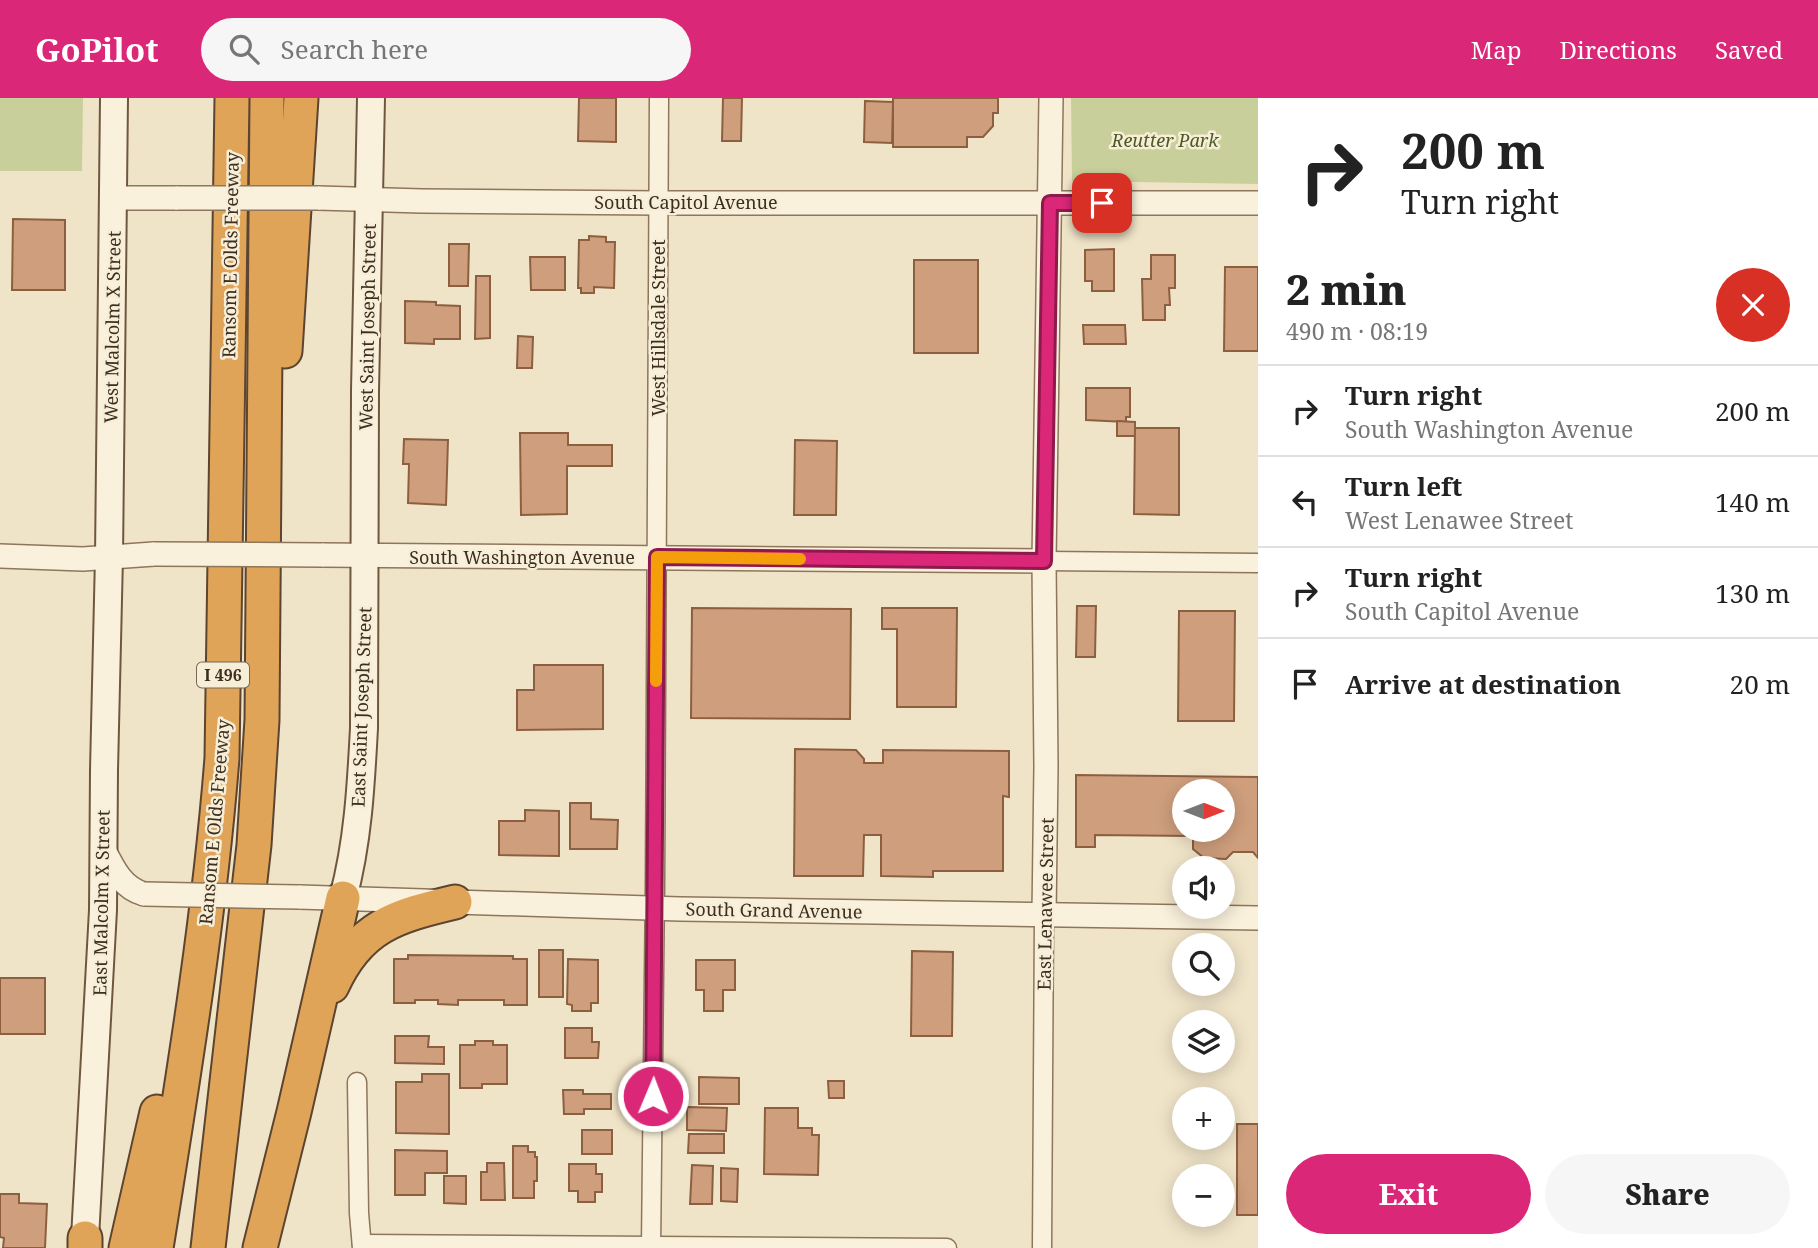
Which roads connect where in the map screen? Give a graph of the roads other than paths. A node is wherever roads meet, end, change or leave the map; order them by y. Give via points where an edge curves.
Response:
1 (114, 98) edge
2 (211, 98) edge
3 (232, 98) edge
4 (267, 98) edge
5 (301, 98) edge
6 (371, 98) edge
7 (659, 98) edge
8 (1051, 98) edge
9 (114, 198) junction
10 (369, 198) junction
11 (658, 203) junction
12 (1050, 203) junction
13 (1258, 204) edge
14 (227, 449) junction
15 (0, 556) edge
16 (109, 557) junction
17 (364, 557) junction
18 (657, 557) junction
19 (1044, 561) junction
20 (1258, 563) edge
21 (262, 720) junction
22 (222, 758) junction
23 (103, 848) junction
24 (346, 889) junction
25 (456, 902) junction
26 (654, 908) junction
27 (1044, 915) junction
28 (1258, 918) edge
29 (239, 967) junction
30 (357, 1082) dead end
31 (294, 1112) junction
32 (85, 1245) edge
33 (362, 1246) edge
34 (651, 1247) edge
35 (126, 1248) edge
36 (156, 1248) edge
37 (208, 1248) edge
38 (223, 1248) edge
39 (260, 1248) edge
40 (947, 1248) edge
41 (1042, 1248) edge

1 - 9 main road, West Malcolm X Street
2 - 14 highway via 217,309
3 - 14 highway, Ransom E Olds Freeway / I 496
4 - 21 highway, Ransom E Olds Freeway / I 496
5 - 21 highway
6 - 10 main road, West Saint Joseph Street
7 - 11 street, West Hillsdale Street
8 - 12 street, East Lenawee Street
9 - 10 street, South Capitol Avenue, bridge
9 - 16 main road, West Malcolm X Street
10 - 11 street, South Capitol Avenue
10 - 17 main road, West Saint Joseph Street
11 - 12 street, South Capitol Avenue
11 - 18 street, West Hillsdale Street
12 - 13 street, South Capitol Avenue
12 - 19 street, East Lenawee Street
14 - 22 highway, Ransom E Olds Freeway / I 496
15 - 16 street, South Washington Avenue
16 - 17 street, South Washington Avenue, bridge
16 - 23 main road, East Malcolm X Street
17 - 18 street, South Washington Avenue
17 - 24 main road, East Saint Joseph Street via 362,778
18 - 19 street, South Washington Avenue
18 - 26 street, West Hillsdale Street
19 - 20 street
19 - 27 street, East Lenawee Street
21 - 29 highway, Ransom E Olds Freeway / I 496
22 - 35 highway via 167,1068
22 - 36 highway, Ransom E Olds Freeway / I 496 via 204,940
23 - 24 street, South Grand Avenue, bridge via 124,882 144,894 299,897
23 - 32 main road, East Malcolm X Street
24 - 25 street, South Grand Avenue via 382,899
24 - 31 highway
25 - 26 street, South Grand Avenue
25 - 31 highway via 388,922 349,956 329,995
26 - 27 street, South Grand Avenue
26 - 34 street, West Hillsdale Street
27 - 28 street, South Grand Avenue
27 - 41 street, East Lenawee Street
29 - 37 highway, Ransom E Olds Freeway / I 496
29 - 38 highway via 238,1096
30 - 33 street
31 - 39 highway
33 - 34 street
34 - 40 street

